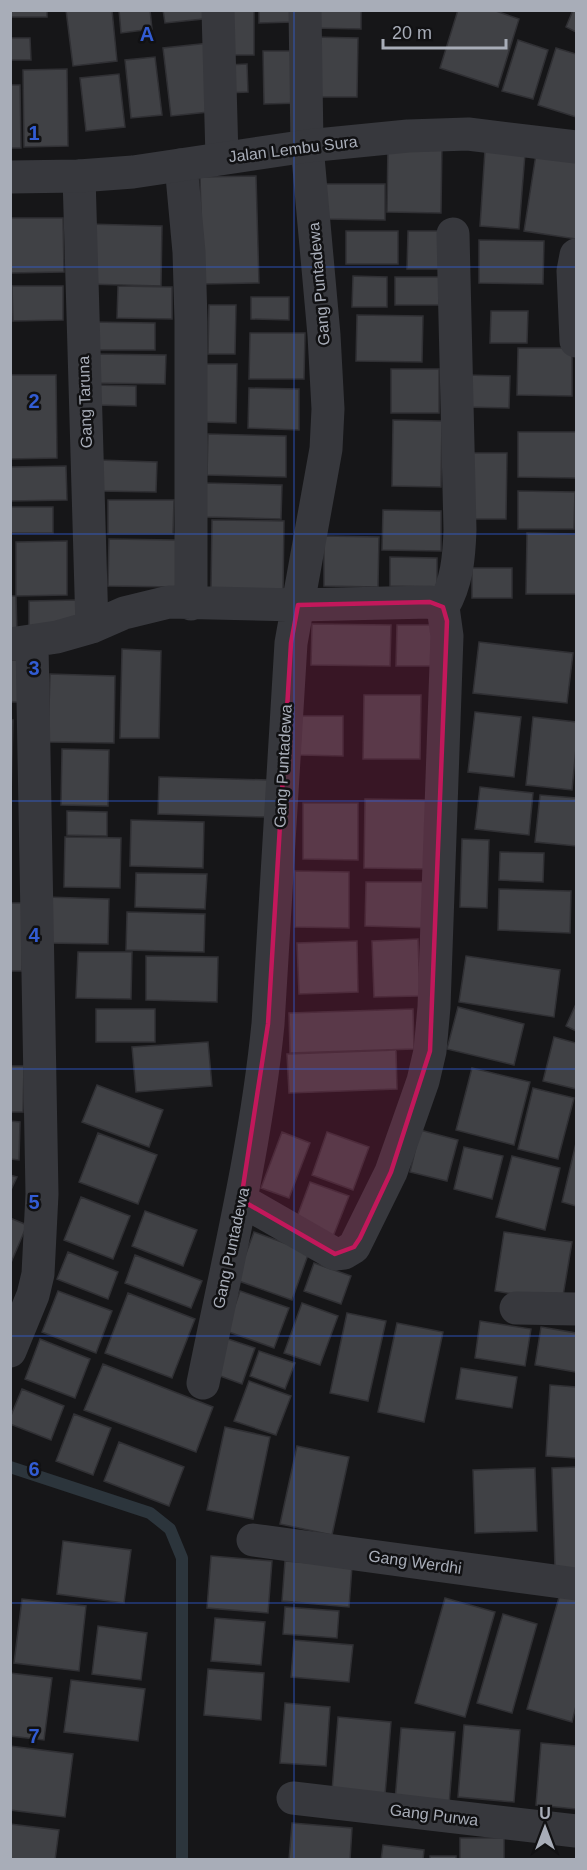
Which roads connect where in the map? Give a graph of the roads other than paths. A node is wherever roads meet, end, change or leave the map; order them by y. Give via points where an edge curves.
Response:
1 (218, 10) edge
2 (305, 10) edge
3 (308, 146) junction
4 (576, 147) edge
5 (222, 158) junction
6 (181, 165) junction
7 (79, 176) junction
8 (10, 177) edge
9 (453, 234) dead end
10 (576, 255) edge
11 (576, 341) edge
12 (191, 604) junction
13 (298, 605) junction
14 (443, 607) junction
15 (92, 627) junction
16 (21, 644) edge
17 (240, 1200) junction
18 (516, 1308) dead end
19 (576, 1309) edge
20 (10, 1351) edge
21 (203, 1383) dead end
22 (253, 1540) dead end
23 (576, 1584) edge
24 (293, 1798) dead end
25 (576, 1831) edge

1 - 5 street
2 - 3 street, Gang Puntadewa
3 - 4 street, Jalan Lembu Sura via 468,134
3 - 5 street, Jalan Lembu Sura
3 - 13 street, Gang Puntadewa via 328,409 326,449
5 - 6 street, Jalan Lembu Sura
6 - 7 street, Jalan Lembu Sura
6 - 12 street via 191,321
7 - 8 street, Jalan Lembu Sura
7 - 15 street, Gang Taruna
9 - 14 street via 460,530 456,573
10 - 11 street
12 - 13 street
12 - 15 street via 169,602 148,606
13 - 14 street via 430,602
13 - 17 street, Gang Puntadewa via 291,643 268,1024 256,1123
14 - 17 street via 447,636 434,1007 423,1081 391,1172 354,1247 334,1254
15 - 16 street
16 - 20 street via 42,1194 38,1274
17 - 21 street, Gang Puntadewa
18 - 19 street
22 - 23 street, Gang Werdhi
24 - 25 street, Gang Purwa

